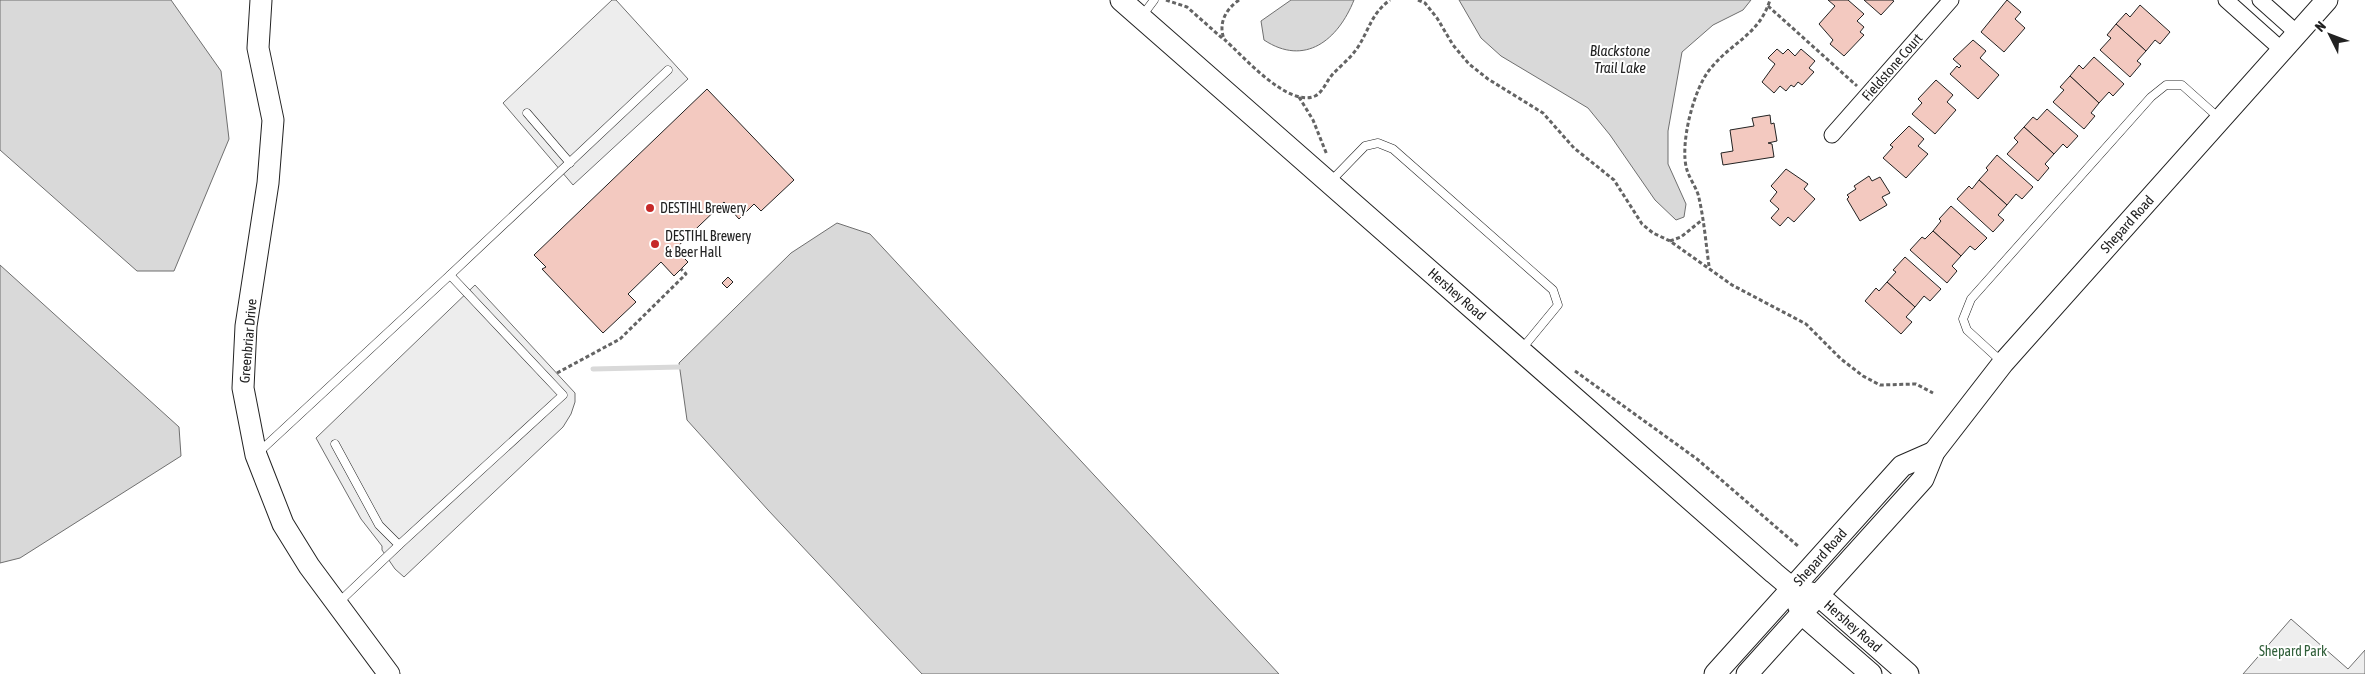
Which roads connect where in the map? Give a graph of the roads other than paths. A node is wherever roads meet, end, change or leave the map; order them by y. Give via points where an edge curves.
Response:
1 (261, 0) edge
2 (1121, 0) edge
3 (1154, 0) edge
4 (1951, 0) edge
5 (2226, 0) edge
6 (2260, 0) edge
7 (2327, 0) edge
8 (1140, 17) junction
9 (2297, 33) junction
10 (2282, 50) junction
11 (668, 70) dead end
12 (527, 113) dead end
13 (2220, 119) junction
14 (1832, 135) dead end
15 (570, 163) junction
16 (1329, 182) junction
17 (450, 275) junction
18 (1521, 350) junction
19 (2003, 363) junction
20 (335, 444) dead end
21 (1934, 452) junction
22 (256, 455) junction
23 (399, 545) junction
24 (1792, 588) junction
25 (1818, 595) junction
26 (338, 603) junction
27 (1802, 614) junction
28 (389, 674) edge
29 (1715, 674) edge
30 (1747, 674) edge
31 (1872, 674) edge
32 (1908, 674) edge

1 - 22 street, Greenbriar Drive via 258,48 273,120 268,183 246,326 243,388
2 - 8 street, Hershey Road
3 - 8 lane
4 - 14 street, Fieldstone Court
5 - 10 street
6 - 9 street
7 - 9 street, Shepard Road
8 - 16 street, Hershey Road
9 - 10 street, Shepard Road
10 - 13 street, Shepard Road
11 - 15 lane
12 - 15 lane
13 - 19 street, Shepard Road
13 - 19 lane via 2182,85 2166,85 2151,97 1971,299 1963,319 1967,330
15 - 17 lane
16 - 18 street, Hershey Road
16 - 18 lane via 1365,146 1378,143 1393,149 1553,290 1558,306
17 - 22 lane
17 - 23 lane via 563,395
18 - 24 street, Hershey Road
19 - 21 street, Shepard Road
20 - 23 lane via 379,526
21 - 24 street, Shepard Road via 1902,466
21 - 25 street, Shepard Road via 1923,479
22 - 26 street, Greenbriar Drive via 283,524 309,566
23 - 26 lane
24 - 25 street, Hershey Road
24 - 27 street, Hershey Road
24 - 29 street, Shepard Road
25 - 27 street, Shepard Road
25 - 32 street, Hershey Road
26 - 28 street, Greenbriar Drive
27 - 30 street, Shepard Road
27 - 31 street, Hershey Road

